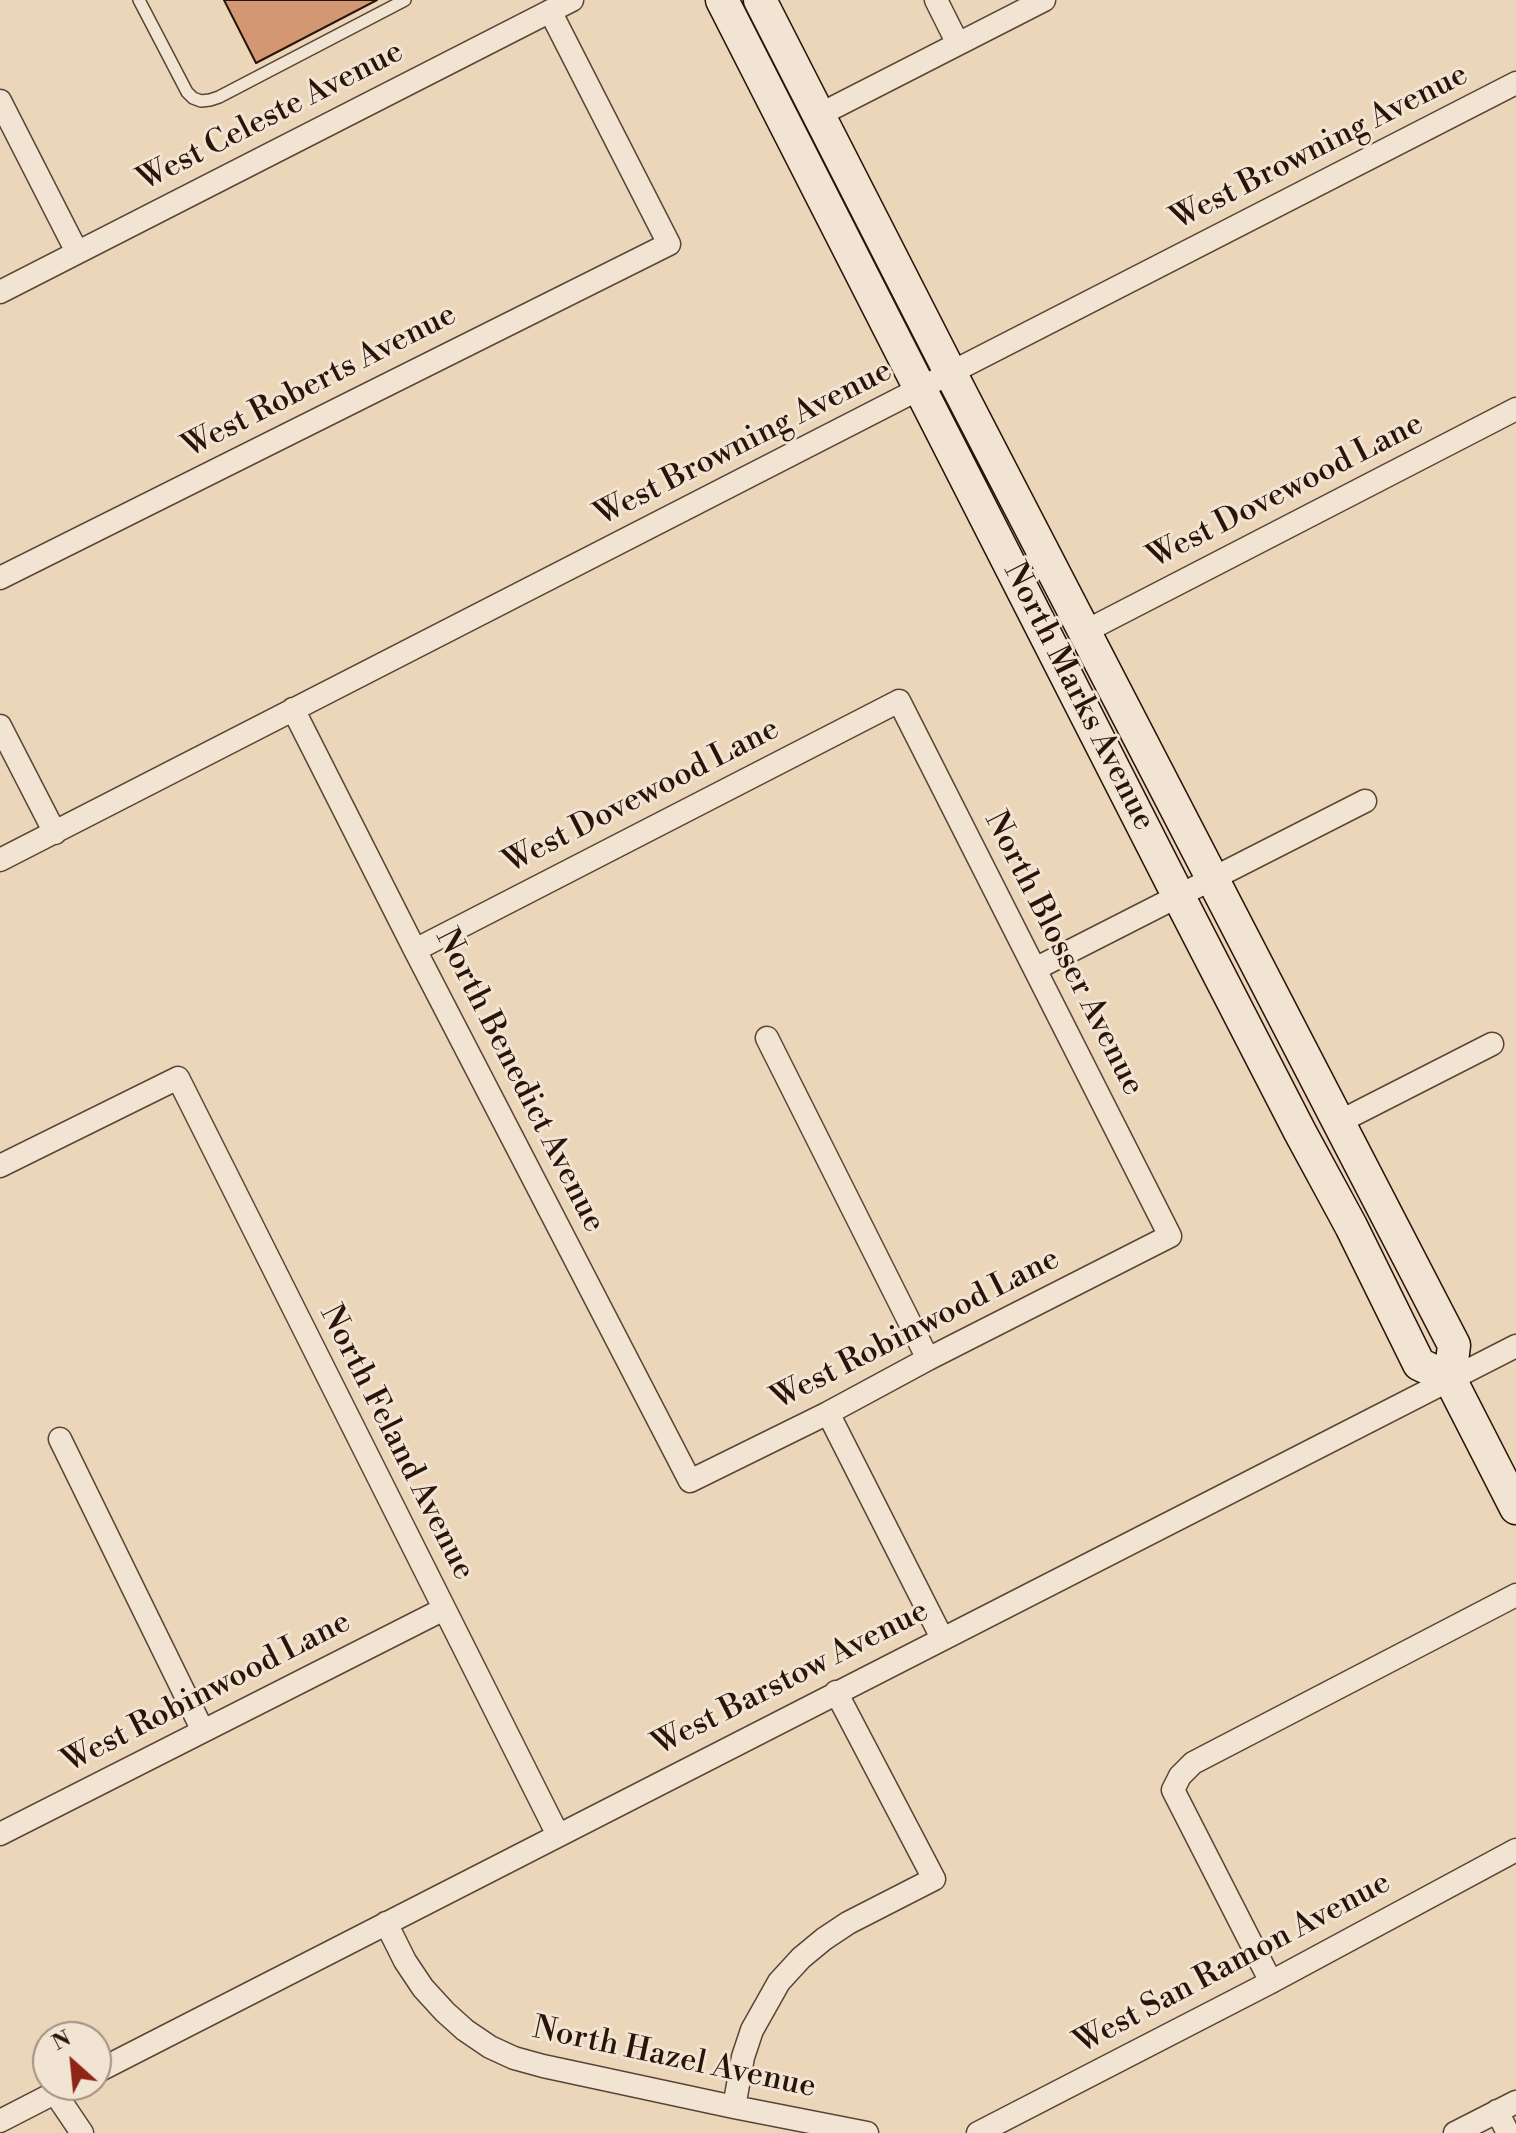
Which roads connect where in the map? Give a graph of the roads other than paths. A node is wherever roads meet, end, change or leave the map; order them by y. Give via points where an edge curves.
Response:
1 (139, 0) edge
2 (405, 0) edge
3 (572, 0) edge
4 (722, 0) edge
5 (743, 0) edge
6 (760, 0) edge
7 (936, 0) edge
8 (1044, 0) edge
9 (550, 11) junction
10 (778, 36) junction
11 (958, 44) junction
12 (1516, 83) edge
13 (0, 101) edge
14 (819, 115) junction
15 (77, 252) junction
16 (0, 292) edge
17 (951, 374) junction
18 (922, 389) junction
19 (1516, 409) edge
20 (0, 578) edge
21 (1086, 631) junction
22 (899, 701) joint
23 (293, 709) junction
24 (0, 726) edge
25 (1365, 801) dead end
26 (55, 833) junction
27 (0, 860) edge
28 (1214, 879) junction
29 (1179, 897) junction
30 (415, 950) junction
31 (1035, 969) junction
32 (767, 1038) dead end
33 (1492, 1044) dead end
34 (1339, 1122) junction
35 (0, 1166) edge
36 (1170, 1236) joint
37 (1516, 1346) edge
38 (928, 1359) junction
39 (1450, 1379) junction
40 (828, 1413) junction
41 (60, 1439) dead end
42 (690, 1481) joint
43 (1516, 1508) edge
44 (1516, 1595) edge
45 (444, 1609) junction
46 (942, 1638) junction
47 (836, 1692) junction
48 (203, 1731) junction
49 (0, 1834) edge
50 (558, 1835) junction
51 (1516, 1850) edge
52 (386, 1923) junction
53 (1271, 1982) junction
54 (112, 2064) edge
55 (39, 2101) edge
56 (68, 2101) edge
57 (734, 2107) junction
58 (1506, 2107) edge
59 (0, 2121) edge
60 (82, 2133) edge
61 (867, 2133) edge
62 (979, 2133) edge
63 (1455, 2133) edge
64 (1508, 2133) edge

1 - 2 lane via 187,92 201,101 219,97
3 - 9 street, West Celeste Avenue
4 - 18 main road, North Marks Avenue
5 - 10 main road via 754,22
6 - 10 main road, North Marks Avenue
7 - 11 street
8 - 11 street
9 - 15 street, West Celeste Avenue
9 - 20 street, West Roberts Avenue via 669,244
10 - 14 main road, North Marks Avenue
11 - 14 street
12 - 17 street, West Browning Avenue
13 - 15 street
14 - 17 main road, North Marks Avenue
15 - 16 street, West Celeste Avenue
17 - 18 street, West Browning Avenue
17 - 21 main road, North Marks Avenue
18 - 23 street, West Browning Avenue
18 - 29 main road, North Marks Avenue
19 - 21 street, West Dovewood Lane
21 - 28 main road, North Marks Avenue
22 - 30 street, West Dovewood Lane
22 - 31 street, North Blosser Avenue
23 - 26 street, West Browning Avenue
23 - 30 street, North Benedict Avenue
24 - 26 street
25 - 28 street
26 - 27 street, West Browning Avenue
28 - 29 street
28 - 34 main road, North Marks Avenue
29 - 31 street
29 - 39 main road, North Marks Avenue via 1419,1364
30 - 42 street, North Benedict Avenue
31 - 36 street, North Blosser Avenue
32 - 38 street
33 - 34 street
34 - 39 main road, North Marks Avenue via 1454,1345
35 - 45 street, North Feland Avenue via 178,1078
36 - 38 street, West Robinwood Lane
37 - 39 street, West Barstow Avenue
38 - 40 street, West Robinwood Lane
39 - 43 main road, North Marks Avenue
39 - 46 street, West Barstow Avenue
40 - 42 street, West Robinwood Lane
40 - 46 street
41 - 48 street
44 - 53 street via 1193,1763 1180,1776 1173,1790
45 - 48 street, West Robinwood Lane
45 - 50 street, North Feland Avenue
46 - 47 street, West Barstow Avenue
47 - 50 street, West Barstow Avenue
47 - 57 street via 934,1879 848,1923 779,1982 752,2030
48 - 49 street, West Robinwood Lane
50 - 52 street, West Barstow Avenue
51 - 53 street, West San Ramon Avenue
52 - 54 street, West Barstow Avenue
52 - 57 street, North Hazel Avenue via 423,1988 490,2047 543,2066
53 - 62 street, West San Ramon Avenue
55 - 59 street
56 - 60 street
57 - 61 street, North Hazel Avenue
58 - 63 street
58 - 64 street

